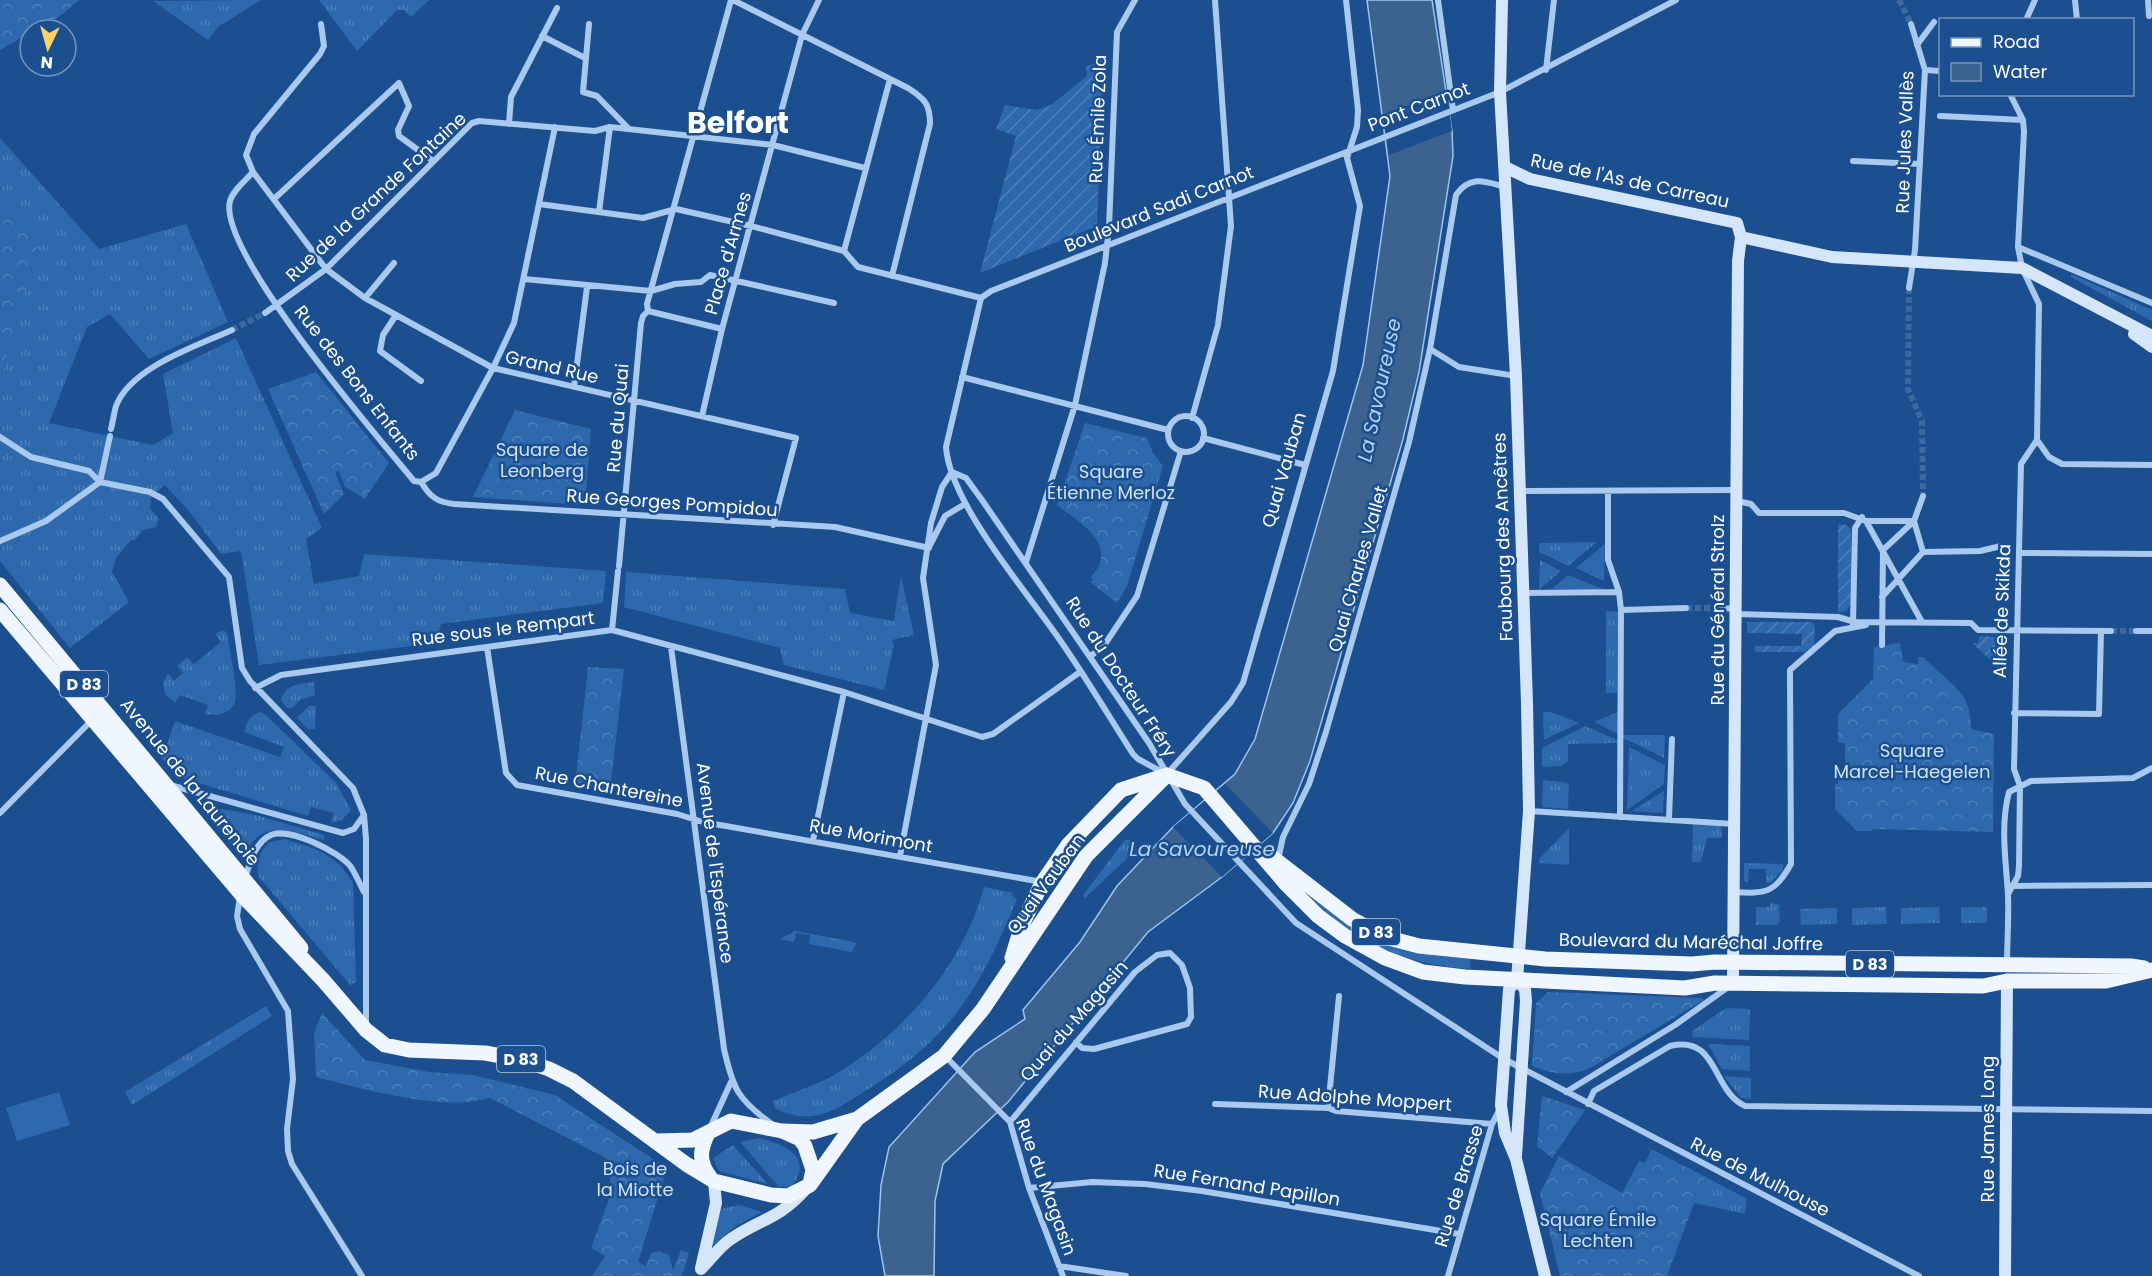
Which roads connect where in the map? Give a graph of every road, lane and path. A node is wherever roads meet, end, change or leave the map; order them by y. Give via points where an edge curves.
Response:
1 (732, 0) edge
2 (819, 0) edge
3 (1135, 0) edge
4 (1215, 0) edge
5 (1346, 0) edge
6 (1438, 0) edge
7 (1502, 0) edge
8 (1554, 0) edge
9 (1676, 0) edge
10 (2035, 0) edge
11 (2075, 0) edge
12 (2148, 0) edge
13 (557, 8) dead end
14 (2150, 16) dead end
15 (2027, 18) edge
16 (2077, 18) edge
17 (1934, 22) dead end
18 (321, 24) dead end
19 (589, 24) dead end
20 (1911, 24) tunnel mouth
21 (802, 35) junction
22 (542, 36) junction
23 (1917, 45) junction
24 (585, 58) junction
25 (1546, 70) junction
26 (1925, 70) junction
27 (1939, 71) edge
28 (890, 79) junction
29 (1500, 92) junction
30 (2011, 96) edge
31 (1453, 110) junction
32 (1940, 116) dead end
33 (2023, 120) junction
34 (509, 124) junction
35 (555, 127) junction
36 (610, 127) junction
37 (629, 129) junction
38 (694, 136) junction
39 (772, 145) junction
40 (1349, 150) junction
41 (433, 161) junction
42 (1853, 161) dead end
43 (1920, 164) junction
44 (865, 168) junction
45 (1507, 168) junction
46 (253, 172) junction
47 (1507, 187) junction
48 (1231, 196) junction
49 (274, 199) junction
50 (539, 204) junction
51 (676, 209) junction
52 (599, 212) junction
53 (752, 226) junction
54 (1741, 237) junction
55 (1108, 245) junction
56 (2018, 247) junction
57 (844, 250) junction
58 (394, 263) dead end
59 (1912, 263) junction
60 (2022, 268) junction
61 (326, 269) junction
62 (892, 276) junction
63 (524, 279) junction
64 (737, 280) junction
65 (587, 286) junction
66 (1909, 288) tunnel mouth
67 (651, 291) junction
68 (365, 298) junction
69 (981, 298) junction
70 (834, 303) dead end
71 (2152, 303) edge
72 (279, 306) junction
73 (648, 311) junction
74 (2104, 312) junction
75 (265, 314) tunnel mouth
76 (396, 315) junction
77 (722, 329) junction
78 (232, 330) tunnel mouth
79 (2152, 336) edge
80 (2152, 347) edge
81 (1430, 349) junction
82 (493, 368) junction
83 (1516, 376) junction
84 (962, 377) junction
85 (421, 381) dead end
86 (574, 387) junction
87 (635, 401) junction
88 (1075, 405) junction
89 (702, 416) junction
90 (1192, 418) junction
91 (1168, 430) junction
92 (0, 437) edge
93 (1203, 438) junction
94 (2037, 441) junction
95 (1181, 451) junction
96 (1305, 465) junction
97 (2152, 465) edge
98 (951, 472) junction
99 (100, 482) junction
100 (421, 482) junction
101 (1520, 491) junction
102 (1608, 491) junction
103 (1737, 495) junction
104 (1923, 496) tunnel mouth
105 (965, 504) junction
106 (623, 515) junction
107 (1864, 519) junction
108 (1914, 521) junction
109 (773, 525) junction
110 (0, 541) edge
111 (2001, 546) dead end
112 (929, 548) junction
113 (1883, 550) junction
114 (1923, 552) junction
115 (2019, 553) junction
116 (2152, 554) edge
117 (1026, 562) junction
118 (1899, 579) junction
119 (0, 585) edge
120 (1619, 592) junction
121 (1523, 593) junction
122 (1882, 597) junction
123 (1686, 608) tunnel mouth
124 (1722, 608) tunnel mouth
125 (0, 610) edge
126 (1621, 610) junction
127 (1736, 611) junction
128 (1882, 622) junction
129 (1922, 622) junction
130 (1853, 625) junction
131 (612, 630) junction
132 (2015, 630) junction
133 (2102, 631) junction
134 (2112, 631) tunnel mouth
135 (2136, 631) tunnel mouth
136 (2152, 631) edge
137 (1882, 645) dead end
138 (487, 647) junction
139 (671, 648) junction
140 (1091, 656) junction
141 (1080, 672) junction
142 (255, 688) junction
143 (844, 692) junction
144 (2014, 713) junction
145 (927, 718) junction
146 (92, 720) junction
147 (122, 729) junction
148 (1672, 739) dead end
149 (132, 767) junction
150 (2151, 771) edge
151 (1167, 775) junction
152 (167, 784) junction
153 (2019, 786) junction
154 (1529, 811) junction
155 (0, 813) edge
156 (364, 815) junction
157 (1620, 817) junction
158 (695, 819) junction
159 (1669, 819) junction
160 (1734, 824) junction
161 (813, 840) junction
162 (1257, 848) junction
163 (900, 856) junction
164 (1278, 860) junction
165 (1042, 883) junction
166 (2152, 885) edge
167 (2012, 886) junction
168 (243, 887) junction
169 (1734, 892) junction
170 (364, 893) junction
171 (2008, 894) junction
172 (1518, 956) junction
173 (1734, 963) junction
174 (2007, 965) junction
175 (1010, 967) junction
176 (2152, 970) edge
177 (1517, 980) junction
178 (2007, 981) junction
179 (1733, 984) junction
180 (1339, 996) dead end
181 (366, 1030) junction
182 (1076, 1042) junction
183 (944, 1056) junction
184 (1504, 1059) junction
185 (1522, 1069) junction
186 (731, 1082) junction
187 (1566, 1092) junction
188 (1215, 1104) dead end
189 (1588, 1104) junction
190 (1501, 1106) junction
191 (1328, 1108) junction
192 (2007, 1109) junction
193 (2152, 1111) edge
194 (857, 1119) junction
195 (1010, 1122) junction
196 (1492, 1124) junction
197 (782, 1131) junction
198 (708, 1133) junction
199 (658, 1141) junction
200 (1516, 1159) junction
201 (714, 1181) junction
202 (810, 1185) junction
203 (1029, 1188) junction
204 (1459, 1234) junction
205 (1059, 1266) junction
206 (700, 1272) edge
207 (362, 1276) edge
208 (1063, 1276) edge
209 (1126, 1276) edge
210 (1448, 1276) edge
211 (1545, 1276) edge
212 (1919, 1276) edge
213 (2006, 1276) edge

1 - 21 street
1 - 38 street, Rue du Quai
2 - 21 street, Place d'Armes
3 - 55 street, Rue Émile Zola via 1117,32
4 - 48 street
5 - 40 street via 1358,110
6 - 31 street
7 - 29 main road, Faubourg des Ancêtres
8 - 25 street
9 - 25 street, Pont Carnot
10 - 15 street
11 - 16 street
12 - 14 street
13 - 22 street
17 - 23 street
18 - 46 street via 324,46 320,54 250,142 246,155
19 - 24 street
20 - 23 street, Rue Jules Vallès
21 - 28 street
21 - 39 street, Place d'Armes
22 - 24 street
22 - 34 street via 511,97
23 - 26 street, Rue Jules Vallès
24 - 37 street via 583,92 597,96
25 - 29 street, Pont Carnot
26 - 27 street
26 - 43 street, Rue Jules Vallès
28 - 44 street
28 - 62 street via 924,98 930,106 930,124
29 - 31 street, Pont Carnot
29 - 45 main road, Faubourg des Ancêtres
30 - 33 street
31 - 40 street, Pont Carnot
32 - 33 street
33 - 56 street
34 - 35 street, Rue de la Grande Fontaine
34 - 41 street, Rue de la Grande Fontaine via 472,123
35 - 36 street, Rue de la Grande Fontaine via 595,131
35 - 50 street
36 - 37 street, Rue de la Grande Fontaine
36 - 52 street
37 - 38 street, Rue de la Grande Fontaine
38 - 39 street, Rue de la Grande Fontaine
38 - 51 street, Rue du Quai
39 - 44 street, Rue de la Grande Fontaine
39 - 53 street, Place d'Armes
40 - 48 street, Boulevard Sadi Carnot
40 - 96 street, Quai Vauban via 1348,167 1360,206 1334,371
41 - 49 street via 399,136 409,106 399,83
41 - 61 street, Rue de la Grande Fontaine
42 - 43 street
43 - 59 street, Rue Jules Vallès
44 - 57 street
45 - 47 main road, Faubourg des Ancêtres
45 - 54 main road, Rue de l'As de Carreau via 1530,179 1737,223
46 - 49 street, Grand Rue
46 - 72 street, Rue des Bons Enfants via 230,201 233,229 255,272
47 - 81 street, Quai Charles Vallet via 1479,180 1462,186 1456,195
47 - 83 main road, Faubourg des Ancêtres
48 - 55 street, Boulevard Sadi Carnot
48 - 90 street via 1231,226 1218,325
49 - 61 street, Grand Rue
50 - 52 street
50 - 63 street
51 - 52 street via 643,218
51 - 53 street
51 - 67 street, Rue du Quai
53 - 57 street
53 - 64 street, Place d'Armes
54 - 59 main road via 1832,257
54 - 103 main road, Rue du Général Strolz
55 - 69 street, Boulevard Sadi Carnot
55 - 88 street, Rue Émile Zola
56 - 60 street
56 - 71 street
57 - 62 street via 858,267
58 - 68 street
59 - 60 main road
59 - 66 street, Rue Jules Vallès
60 - 74 main road
60 - 94 street via 2039,304
61 - 68 street, Grand Rue
61 - 72 street, Rue de la Grande Fontaine
62 - 69 street
63 - 65 street
63 - 82 street via 514,323
64 - 67 street via 710,275 701,282
64 - 70 street
64 - 77 street, Place d'Armes
65 - 67 street
65 - 86 street
67 - 73 street, Rue du Quai
68 - 76 street, Grand Rue
69 - 84 street
72 - 75 street, Rue de la Grande Fontaine
72 - 100 street, Rue des Bons Enfants via 370,428 414,481
73 - 77 street, Place d'Armes
73 - 87 street, Rue du Quai via 641,323
74 - 79 main road
74 - 80 main road
76 - 82 street, Grand Rue
76 - 85 street via 379,344 380,351
77 - 89 street
78 - 99 street via 155,366 125,392 117,405
81 - 83 street via 1459,368
81 - 164 street, Quai Charles Vallet via 1397,489 1326,732 1309,784 1283,837
82 - 86 street, Grand Rue
82 - 100 street via 436,473
83 - 101 main road, Faubourg des Ancêtres
84 - 88 street
84 - 98 street via 946,447
86 - 87 street, Grand Rue
87 - 89 street, Grand Rue
87 - 106 street, Rue du Quai
88 - 91 street
88 - 117 street, Rue Émile Zola
89 - 109 street, Grand Rue via 796,438
90 - 91 street via 1175,420
90 - 93 street via 1202,428
91 - 95 street via 1169,440
92 - 99 street via 31,457 89,471
93 - 95 street via 1192,451
93 - 96 street
94 - 97 street via 2049,457 2062,464
94 - 115 street, Allée de Skikda via 2020,464
95 - 140 street via 1137,596 1105,644
96 - 151 street, Quai Vauban via 1243,683
98 - 105 street, Rue du Docteur Fréry
98 - 112 street via 931,523
98 - 117 street, Rue du Docteur Fréry via 966,478
99 - 110 street via 46,521
99 - 142 street via 150,492 163,499 229,577 242,668
100 - 106 street, Rue Georges Pompidou via 439,502
101 - 102 street
101 - 121 main road, Faubourg des Ancêtres
102 - 103 street
102 - 120 street via 1608,560
103 - 107 street via 1759,513 1845,513
103 - 127 main road, Rue du Général Strolz
104 - 108 street
105 - 112 street via 945,516
105 - 141 street, Rue du Docteur Fréry
106 - 109 street, Rue Georges Pompidou
106 - 131 street, Rue du Quai
107 - 108 street
107 - 113 street
107 - 130 street via 1855,528
108 - 113 street
108 - 114 street
109 - 112 street, Rue Georges Pompidou via 834,527
111 - 114 street via 1980,552
112 - 145 street via 923,578 936,665
113 - 118 street
113 - 122 street
114 - 118 street
115 - 116 street
115 - 132 street, Allée de Skikda
117 - 140 street, Rue du Docteur Fréry
118 - 122 street
118 - 129 street
119 - 147 main road, Avenue de la Laurencie / D 83
120 - 121 street
120 - 126 street
121 - 154 main road, Faubourg des Ancêtres
122 - 128 street
123 - 126 street
124 - 127 street
125 - 146 main road, Avenue de la Laurencie / D 83
126 - 157 street
127 - 130 street via 1838,617
127 - 160 main road, Rue du Général Strolz
128 - 129 street
128 - 130 street
128 - 137 street
129 - 132 street via 1971,623 1978,630
130 - 169 street via 1834,631 1790,670 1791,864 1779,885 1762,892
131 - 138 street, Rue sous le Rempart
131 - 139 street, Rue sous le Rempart
132 - 133 street
132 - 144 street, Allée de Skikda
133 - 134 street
133 - 144 street via 2099,714
135 - 136 street
138 - 142 street, Rue sous le Rempart via 281,675
138 - 158 street, Rue Chantereine via 506,774 517,785
139 - 143 street, Rue sous le Rempart
139 - 158 street, Avenue de l'Espérance
140 - 151 street, Rue du Docteur Fréry
141 - 145 street, Rue sous le Rempart via 993,734 981,737
141 - 151 street, Rue du Docteur Fréry via 1138,759
142 - 156 street via 338,770
143 - 145 street, Rue sous le Rempart
143 - 161 street
144 - 153 street, Allée de Skikda via 2014,769
145 - 163 street
146 - 147 street via 102,719
146 - 149 main road, Avenue de la Laurencie / D 83
146 - 155 street
147 - 152 main road, Avenue de la Laurencie / D 83
148 - 159 street
149 - 152 street
149 - 168 main road, Avenue de la Laurencie / D 83
150 - 153 street via 2133,778 2031,781
151 - 162 main road, D 83 via 1207,792
151 - 165 main road, Quai Vauban via 1121,790 1068,845
151 - 175 main road, Quai Vauban via 1086,856
151 - 184 street, Rue de Mulhouse via 1191,811 1296,923
152 - 156 street via 343,833 354,829
152 - 168 main road, Avenue de la Laurencie / D 83
153 - 167 street, Allée de Skikda via 2019,866
153 - 171 street via 2008,792 2005,806
154 - 157 street
154 - 172 main road, Faubourg des Ancêtres
156 - 170 street
157 - 159 street
158 - 161 street, Rue Morimont
158 - 186 street, Avenue de l'Espérance
159 - 160 street
160 - 169 main road, Rue du Général Strolz
161 - 163 street, Rue Morimont
162 - 164 main road, D 83
162 - 177 main road, D 83 via 1318,916 1385,958 1422,972
163 - 165 street, Rue Morimont
164 - 172 main road, D 83 via 1352,919 1385,937 1419,946
165 - 175 main road, Quai Vauban via 1022,925
166 - 167 street
167 - 171 street, Allée de Skikda
168 - 170 street via 251,859 262,841 282,833 327,847 350,866
168 - 181 main road, Avenue de la Laurencie / D 83 via 287,928 323,980
168 - 207 street via 237,916 240,929 288,1011 293,1079 288,1151 292,1164
169 - 173 main road, Rue du Général Strolz
170 - 181 street
171 - 174 street
172 - 173 main road, Boulevard du Maréchal Joffre / D 83
172 - 177 main road, Faubourg des Ancêtres
173 - 174 main road, Boulevard du Maréchal Joffre / D 83
173 - 179 main road, Rue du Général Strolz
174 - 176 main road, Boulevard du Maréchal Joffre / D 83 via 2131,966
174 - 178 street
175 - 183 main road, Quai Vauban via 983,1009
176 - 178 main road, Boulevard du Maréchal Joffre / D 83 via 2106,981
177 - 179 main road, Boulevard du Maréchal Joffre / D 83 via 1685,988
177 - 184 main road, Faubourg des Ancêtres via 1509,989
177 - 185 main road, Faubourg des Ancêtres via 1525,989 1526,1001
178 - 179 main road, Boulevard du Maréchal Joffre / D 83 via 1983,986
178 - 192 main road, Rue James Long
179 - 187 street via 1694,1014
180 - 191 street
181 - 199 main road, Avenue de la Laurencie / D 83 via 385,1045 409,1050 484,1053 549,1069 573,1081
182 - 182 street, Quai du Magasin via 1135,972 1157,954 1170,953 1182,965 1190,988 1191,1017 1187,1024 1094,1049 1082,1048
182 - 195 street, Quai du Magasin
183 - 194 main road, Quai Vauban
183 - 195 street, Rue du Magasin
184 - 185 street, Rue de Mulhouse
184 - 190 main road, Faubourg des Ancêtres
185 - 187 street, Rue de Mulhouse
185 - 200 main road, Faubourg des Ancêtres
186 - 197 street, Avenue de l'Espérance via 750,1109
186 - 198 street
187 - 189 street, Rue de Mulhouse
188 - 191 street, Rue Adolphe Moppert
189 - 192 street via 1594,1091 1670,1046 1682,1043 1706,1053 1731,1096 1745,1106
189 - 212 street, Rue de Mulhouse
190 - 196 street, Rue de Brasse
190 - 200 main road, Faubourg des Ancêtres via 1505,1133
191 - 196 street, Rue Adolphe Moppert
192 - 193 street
192 - 213 main road, Rue James Long
194 - 197 main road, Quai Vauban via 813,1132
194 - 202 main road, Quai Vauban
195 - 203 street, Rue du Magasin
196 - 204 street, Rue de Brasse
197 - 198 main road via 731,1120
197 - 202 main road via 800,1139 805,1146 813,1170
198 - 199 main road via 693,1140
198 - 201 main road via 700,1155 702,1167
199 - 201 main road, Avenue de la Laurencie / D 83
200 - 211 main road
201 - 202 main road via 762,1194 788,1196
201 - 206 main road via 716,1203
202 - 206 main road via 789,1207 730,1239
203 - 204 street, Rue Fernand Papillon via 1092,1182 1145,1184
203 - 205 street, Rue du Magasin
204 - 210 street, Rue de Brasse
205 - 208 street, Rue du Magasin
205 - 209 street

